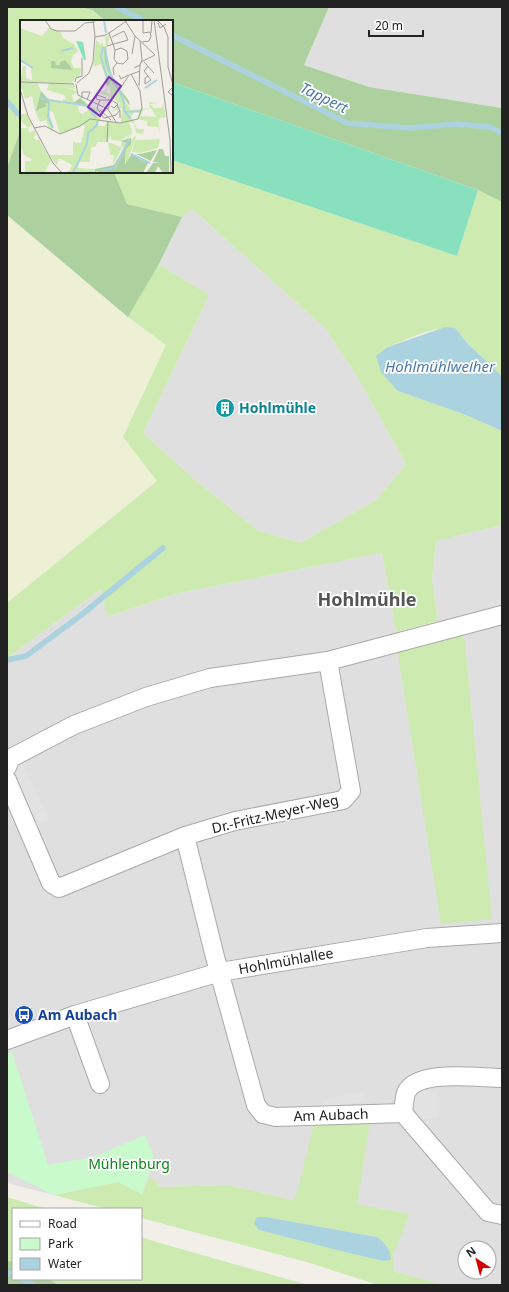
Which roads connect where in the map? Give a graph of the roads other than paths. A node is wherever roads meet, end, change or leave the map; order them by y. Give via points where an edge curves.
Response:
1 (502, 615) edge
2 (328, 661) junction
3 (7, 767) edge
4 (7, 780) edge
5 (185, 836) junction
6 (502, 932) edge
7 (220, 972) junction
8 (75, 1015) junction
9 (7, 1040) edge
10 (502, 1078) edge
11 (100, 1084) dead end
12 (403, 1112) junction
13 (502, 1215) edge

1 - 2 street
2 - 3 street via 210,678 146,697 74,725 11,758
2 - 5 street, Dr.-Fritz-Meyer-Weg via 351,791 343,800 235,821
4 - 5 street, Dr.-Fritz-Meyer-Weg via 51,883 59,888
5 - 7 street
6 - 7 street, Hohlmühlallee via 427,938
7 - 8 street, Hohlmühlallee
7 - 12 street, Am Aubach via 256,1105 263,1114 276,1117
8 - 9 street, Hohlmühlallee
8 - 11 street
10 - 12 street via 437,1077 417,1081 406,1092
12 - 13 street via 488,1212

